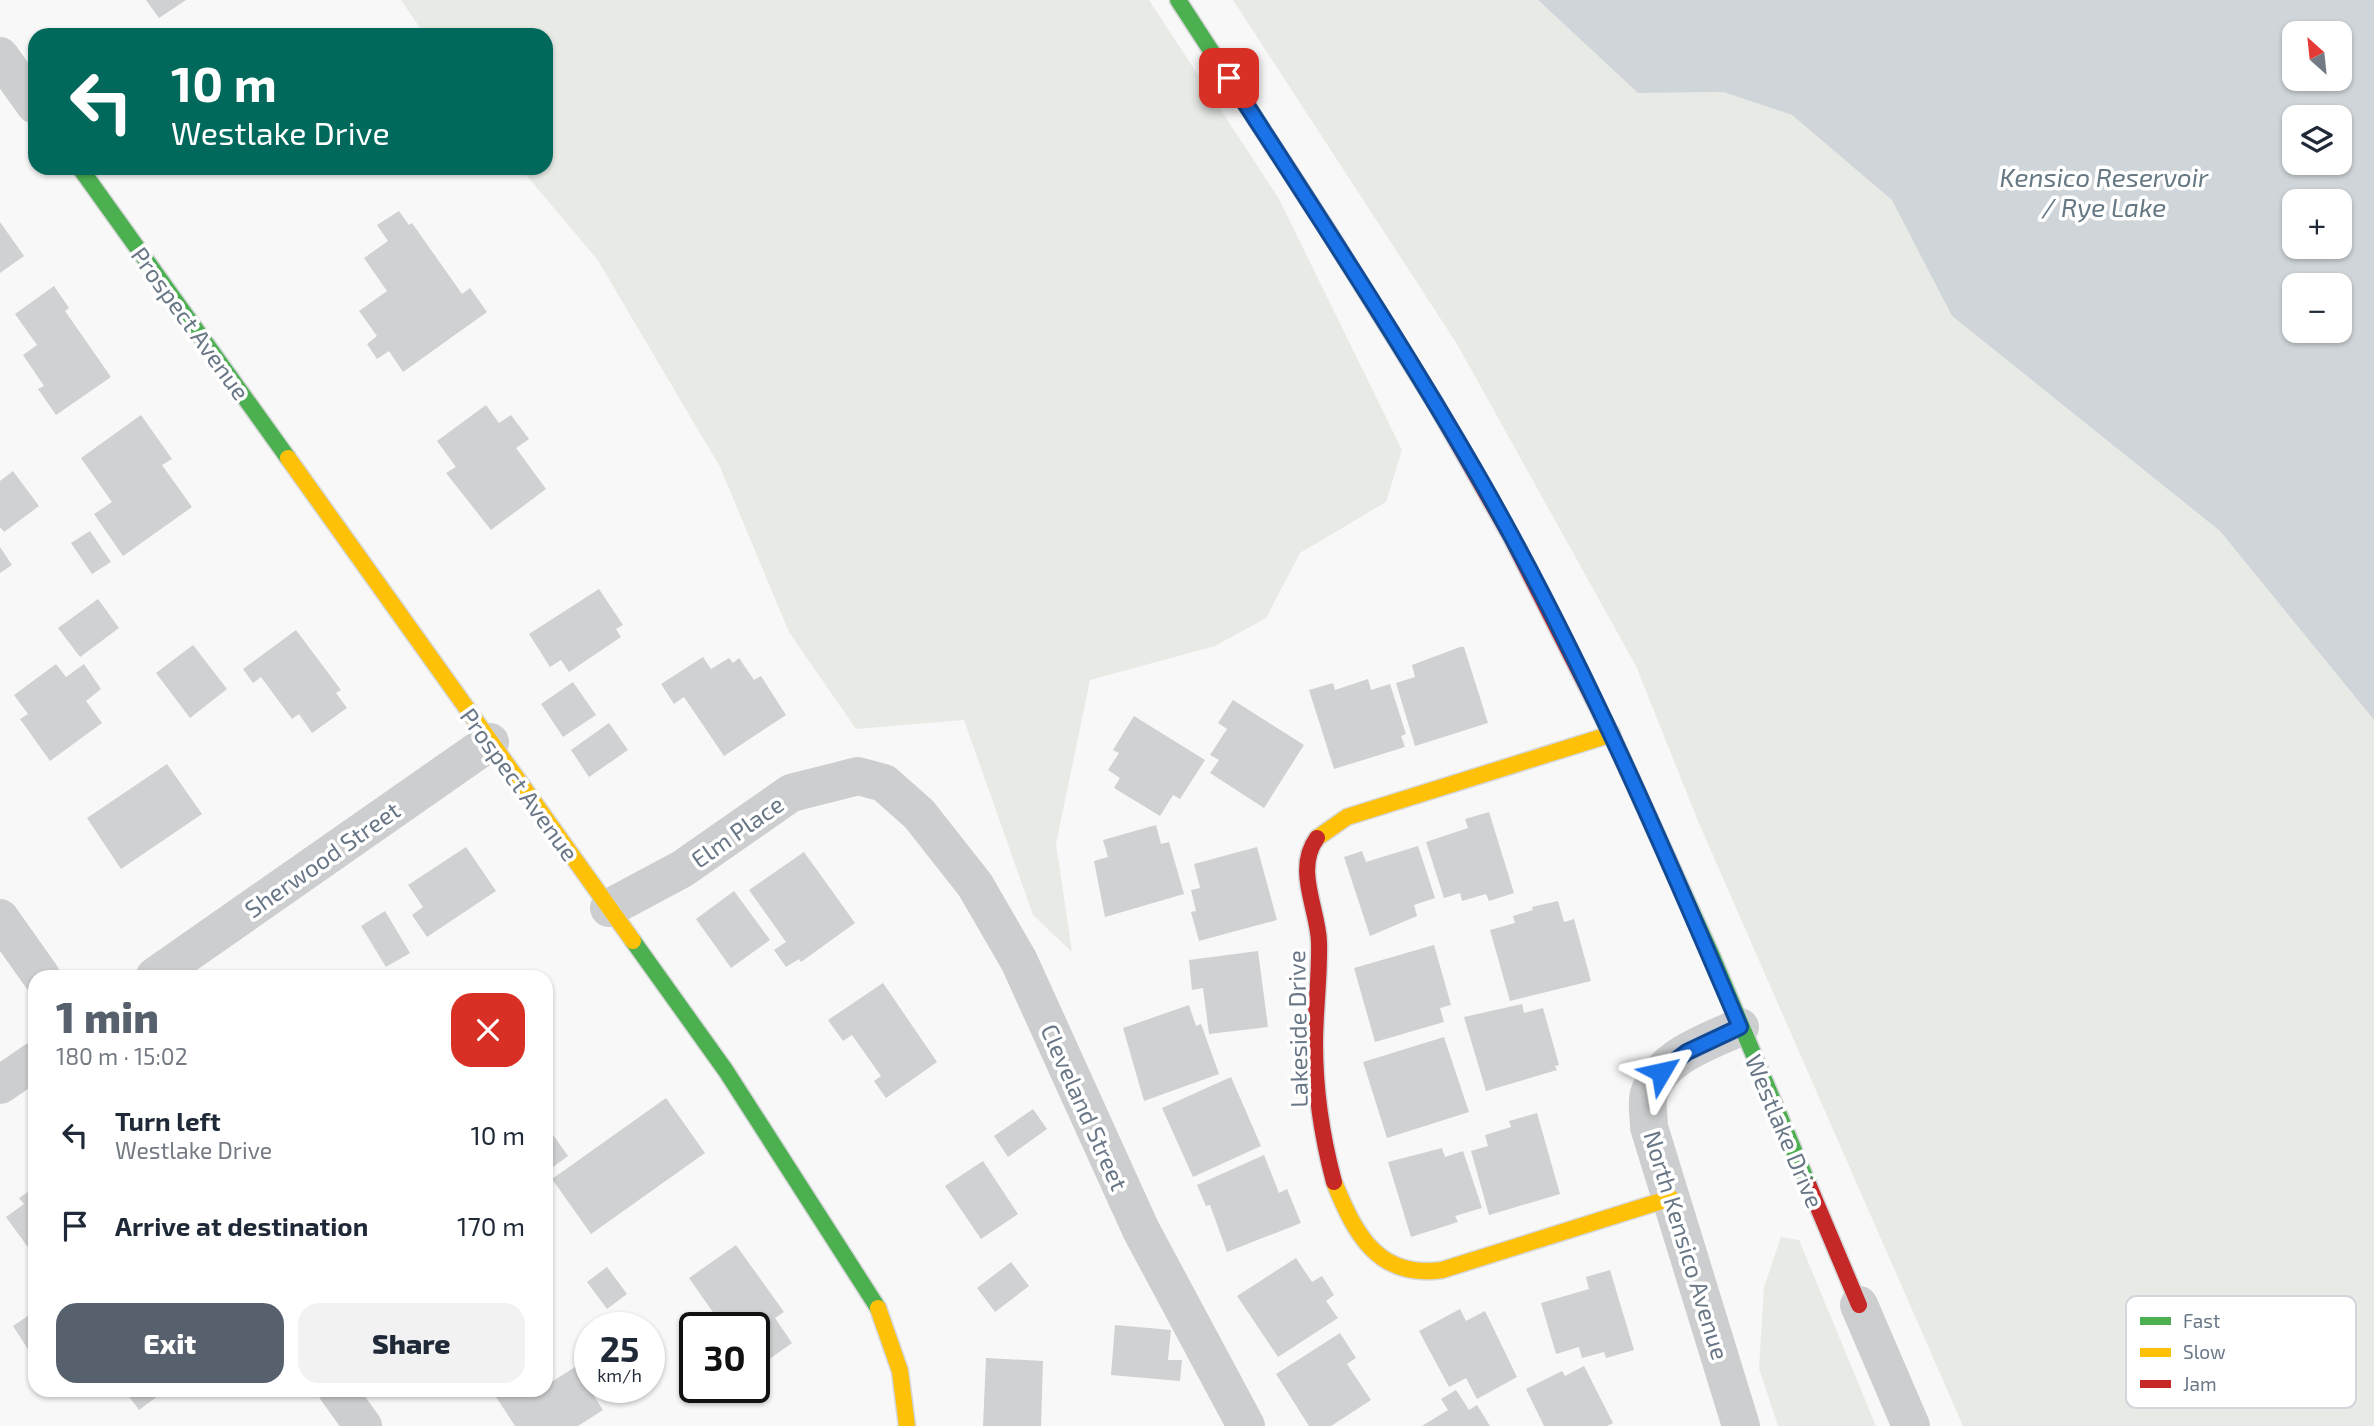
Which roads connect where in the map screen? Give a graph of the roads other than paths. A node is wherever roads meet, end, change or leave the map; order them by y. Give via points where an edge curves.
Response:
1 (1178, 0) edge
2 (0, 55) edge
3 (28, 95) edge
4 (85, 175) edge
5 (1612, 734) junction
6 (490, 743) junction
7 (906, 802) joint
8 (609, 908) junction
9 (0, 919) edge
10 (37, 970) edge
11 (164, 970) edge
12 (1740, 1027) junction
13 (28, 1066) edge
14 (0, 1085) edge
15 (1671, 1198) junction
16 (1859, 1305) joint
17 (342, 1397) edge
18 (363, 1426) edge
19 (906, 1426) edge
20 (1246, 1426) edge
21 (1741, 1426) edge
22 (1911, 1426) edge

1 - 5 street, Westlake Drive via 1478,476
2 - 3 street
4 - 6 street, Prospect Avenue
5 - 12 street, Westlake Drive
5 - 15 street, Lakeside Drive via 1347,817 1324,829 1311,848 1309,874 1318,930 1315,1048 1319,1112 1330,1171 1364,1244 1385,1261 1415,1273 1442,1270
6 - 8 street, Prospect Avenue
6 - 11 street, Sherwood Street
7 - 8 street, Elm Place via 884,783 858,776 791,793 682,869
7 - 20 street, Cleveland Street via 975,885 1019,961 1141,1230
8 - 19 street, Prospect Avenue via 726,1071 881,1312 900,1371
9 - 10 street
12 - 15 street, North Kensico Avenue via 1687,1052 1661,1072 1648,1095 1649,1127
12 - 16 street, Westlake Drive
13 - 14 street
15 - 21 street, North Kensico Avenue
16 - 22 street, Westlake Drive
17 - 18 street

